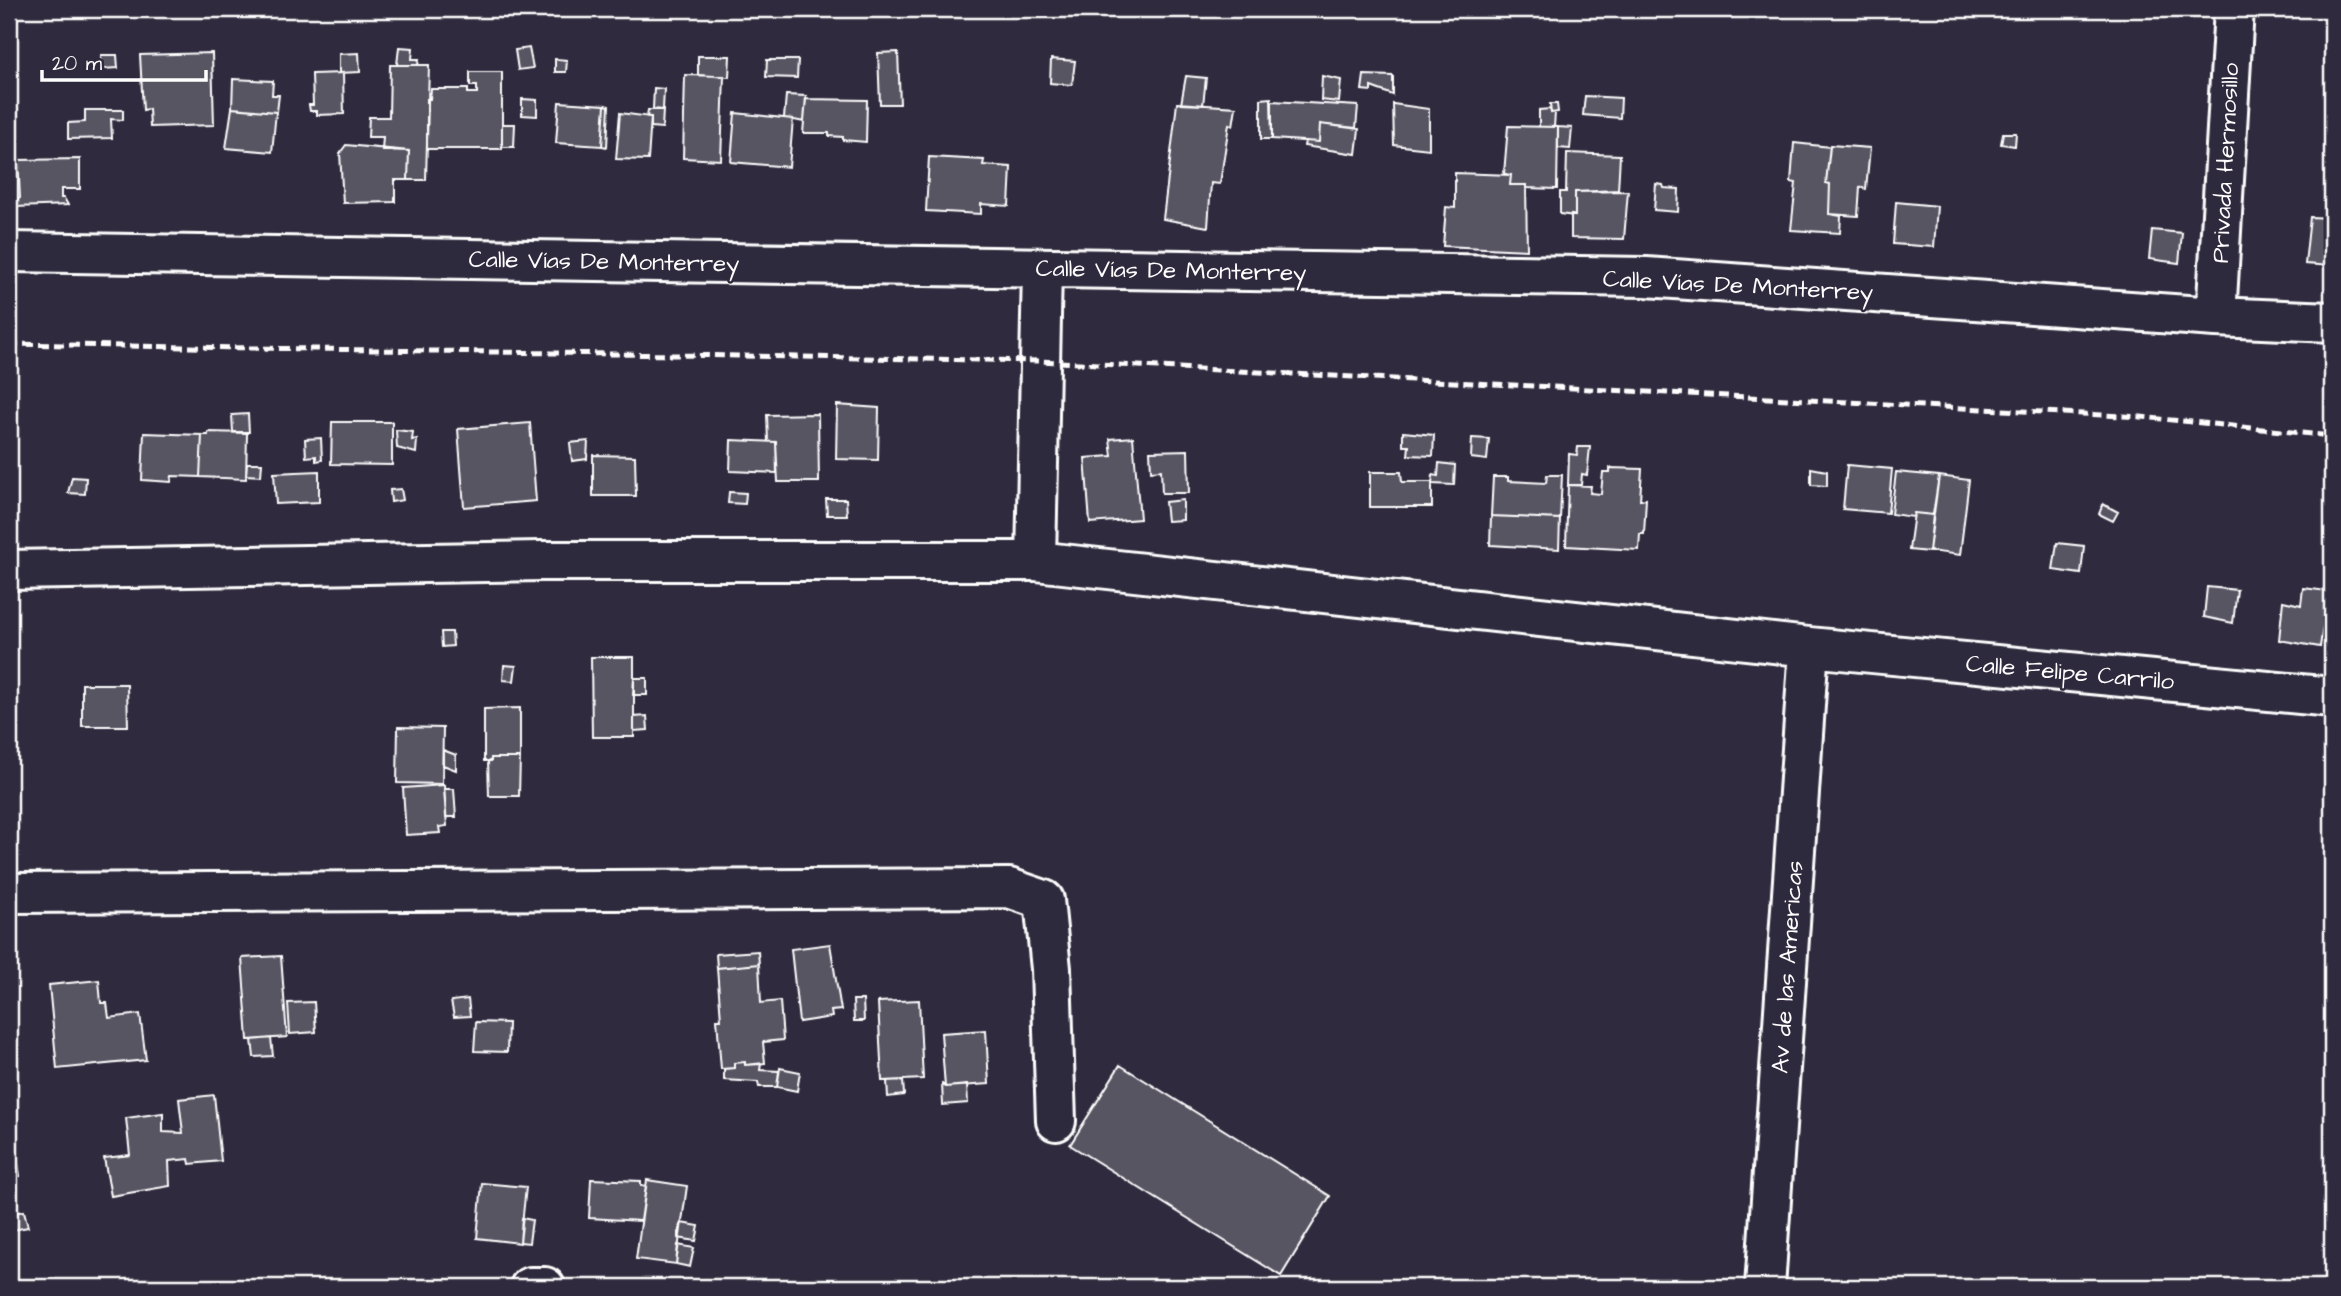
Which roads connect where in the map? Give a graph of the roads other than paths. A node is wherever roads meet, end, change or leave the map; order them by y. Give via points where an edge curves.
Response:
1 (2234, 9) edge
2 (9, 252) edge
3 (1042, 268) junction
4 (2216, 317) junction
5 (2332, 321) edge
6 (1036, 561) junction
7 (9, 570) edge
8 (1809, 647) junction
9 (2332, 696) edge
10 (9, 893) edge
11 (1056, 1121) dead end
12 (530, 1287) edge
13 (545, 1287) edge
14 (1765, 1287) edge

1 - 4 street, Privada Hermosillo
2 - 3 street, Calle Vías De Monterrey
3 - 4 street, Calle Vías De Monterrey via 1646,276
3 - 6 street
4 - 5 street, Calle Vías De Monterrey
6 - 7 street, Calle Felipe Carrilo via 541,561
6 - 8 street, Calle Felipe Carrilo
8 - 9 street, Calle Felipe Carrilo
8 - 14 street, Av de las Americas
10 - 11 street via 1009,888 1044,901
12 - 13 street

